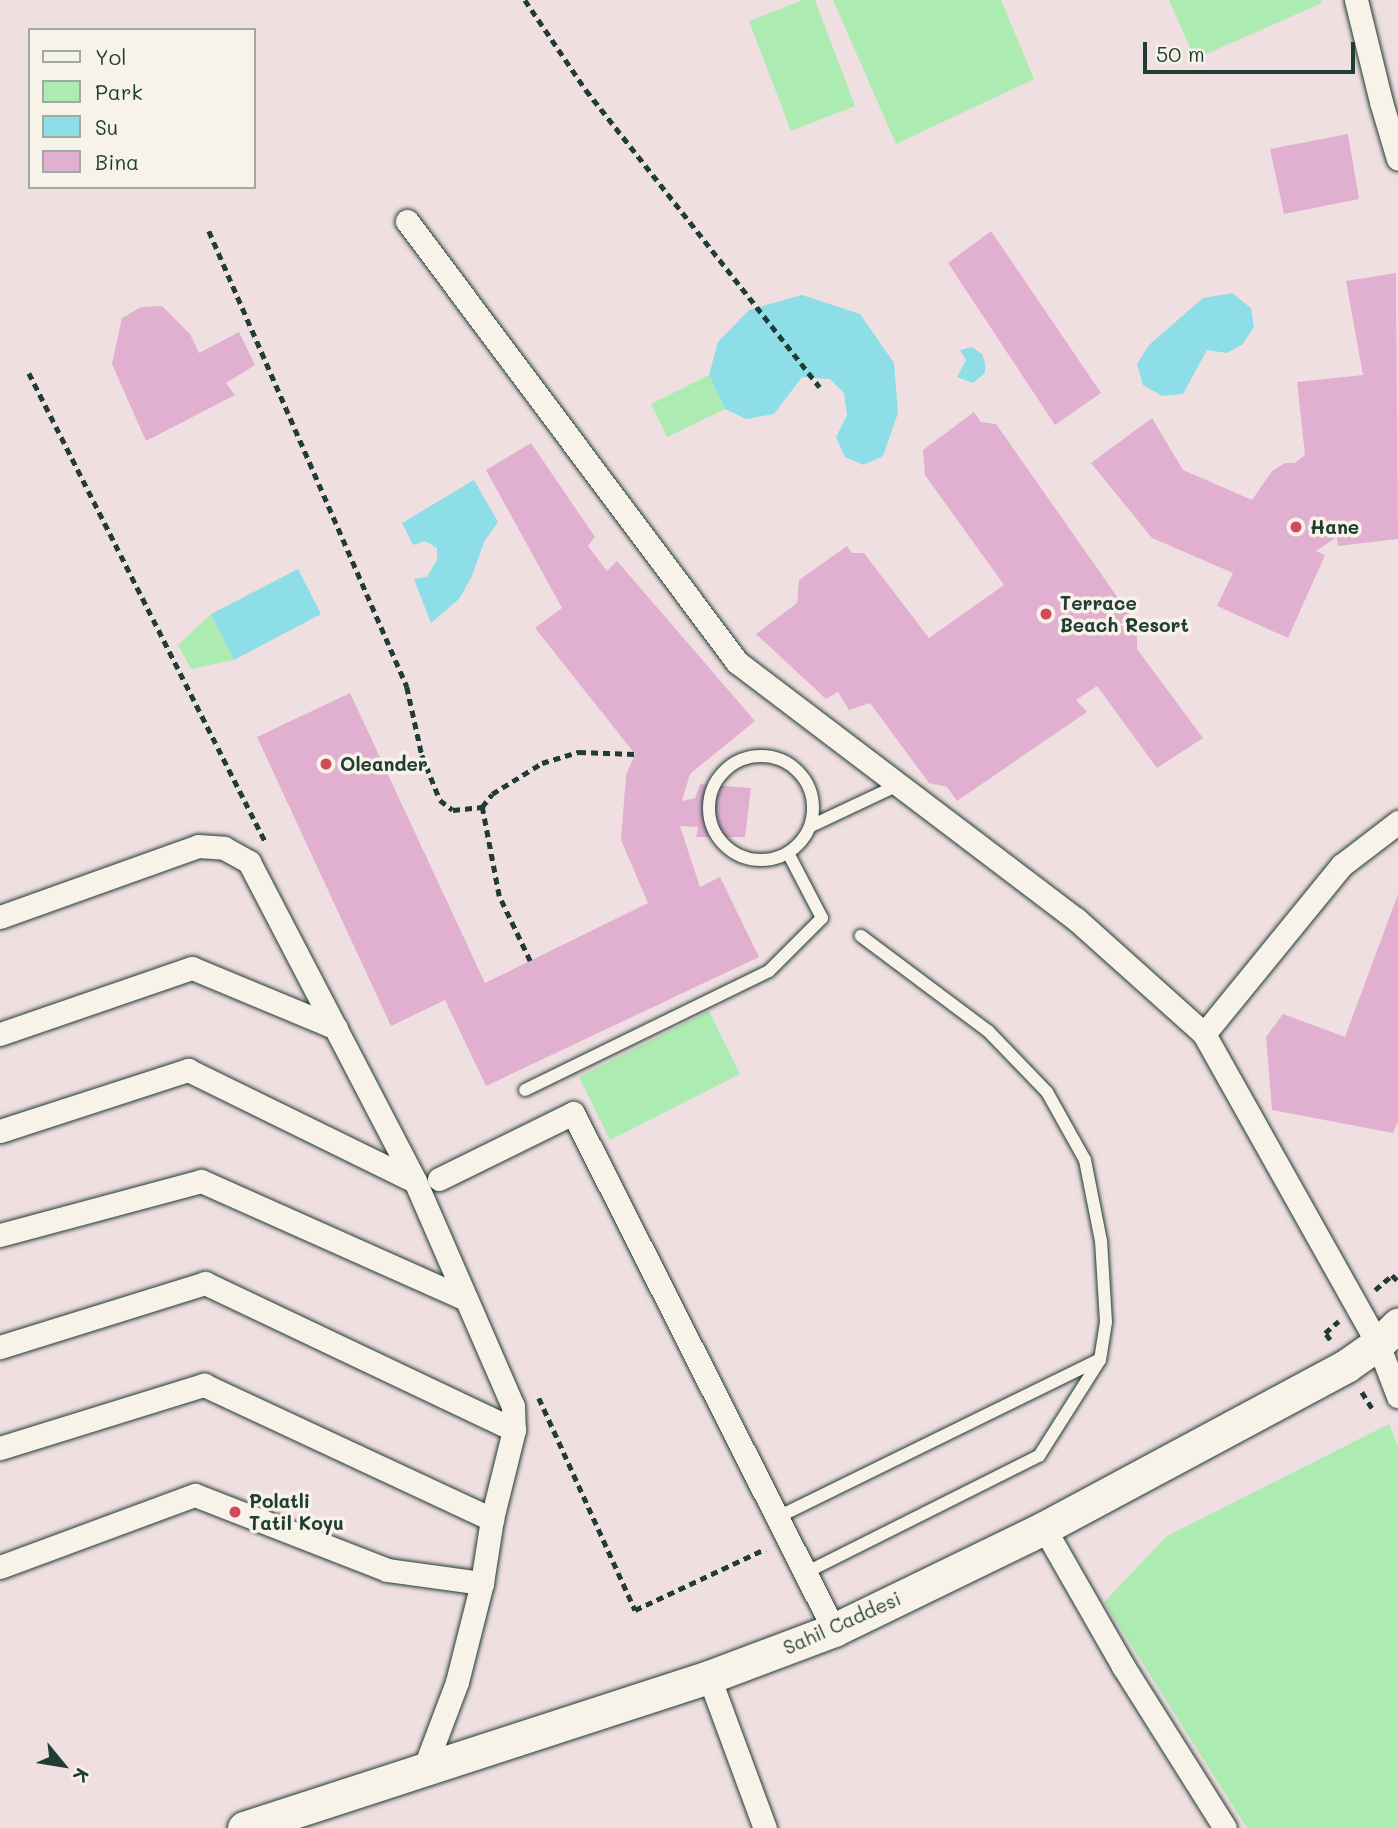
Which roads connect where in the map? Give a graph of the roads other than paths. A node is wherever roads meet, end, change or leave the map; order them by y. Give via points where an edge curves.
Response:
1 (1356, 0) edge
2 (1398, 159) edge
3 (407, 221) dead end
4 (898, 785) junction
5 (1398, 822) edge
6 (811, 826) junction
7 (788, 853) junction
8 (0, 917) edge
9 (861, 936) dead end
10 (336, 1028) junction
11 (0, 1034) edge
12 (1204, 1034) junction
13 (525, 1090) dead end
14 (0, 1131) edge
15 (439, 1180) dead end
16 (415, 1181) junction
17 (0, 1235) edge
18 (466, 1299) junction
19 (1388, 1335) edge
20 (0, 1347) edge
21 (1100, 1360) junction
22 (1398, 1396) edge
23 (514, 1430) junction
24 (0, 1448) edge
25 (778, 1517) junction
26 (492, 1519) junction
27 (1044, 1528) junction
28 (0, 1567) edge
29 (805, 1573) junction
30 (482, 1583) junction
31 (834, 1630) junction
32 (709, 1677) junction
33 (423, 1772) junction
34 (244, 1828) edge
35 (765, 1828) edge
36 (1225, 1828) edge

1 - 2 street
3 - 4 street via 737,662
4 - 6 lane
4 - 12 street via 1076,919
5 - 12 street via 1342,865
6 - 7 lane
6 - 7 lane via 812,793 804,779 780,759 747,758 721,775 709,809 712,827 722,843 753,860 771,860
7 - 13 lane via 822,918 769,971
8 - 10 street via 198,846 225,848 249,862
9 - 21 lane via 988,1031 1047,1092 1086,1160 1101,1241 1106,1322
10 - 11 street via 192,968
10 - 16 street
12 - 19 street
14 - 16 street via 188,1070
15 - 25 street via 573,1113
16 - 18 street
17 - 18 street via 201,1181
18 - 23 street via 513,1406
19 - 22 street
19 - 27 main road, Sahil Caddesi via 1346,1366
20 - 23 street via 205,1283
21 - 25 lane
21 - 29 lane via 1039,1456
23 - 26 street
24 - 26 street via 204,1385
25 - 29 street
26 - 30 street
27 - 31 main road, Sahil Caddesi
27 - 36 street via 1123,1666
28 - 30 street via 195,1494 387,1570
29 - 31 street
30 - 33 street via 457,1682
31 - 32 main road, Sahil Caddesi
32 - 33 main road, Sahil Caddesi
32 - 35 street
33 - 34 main road, Sahil Caddesi

